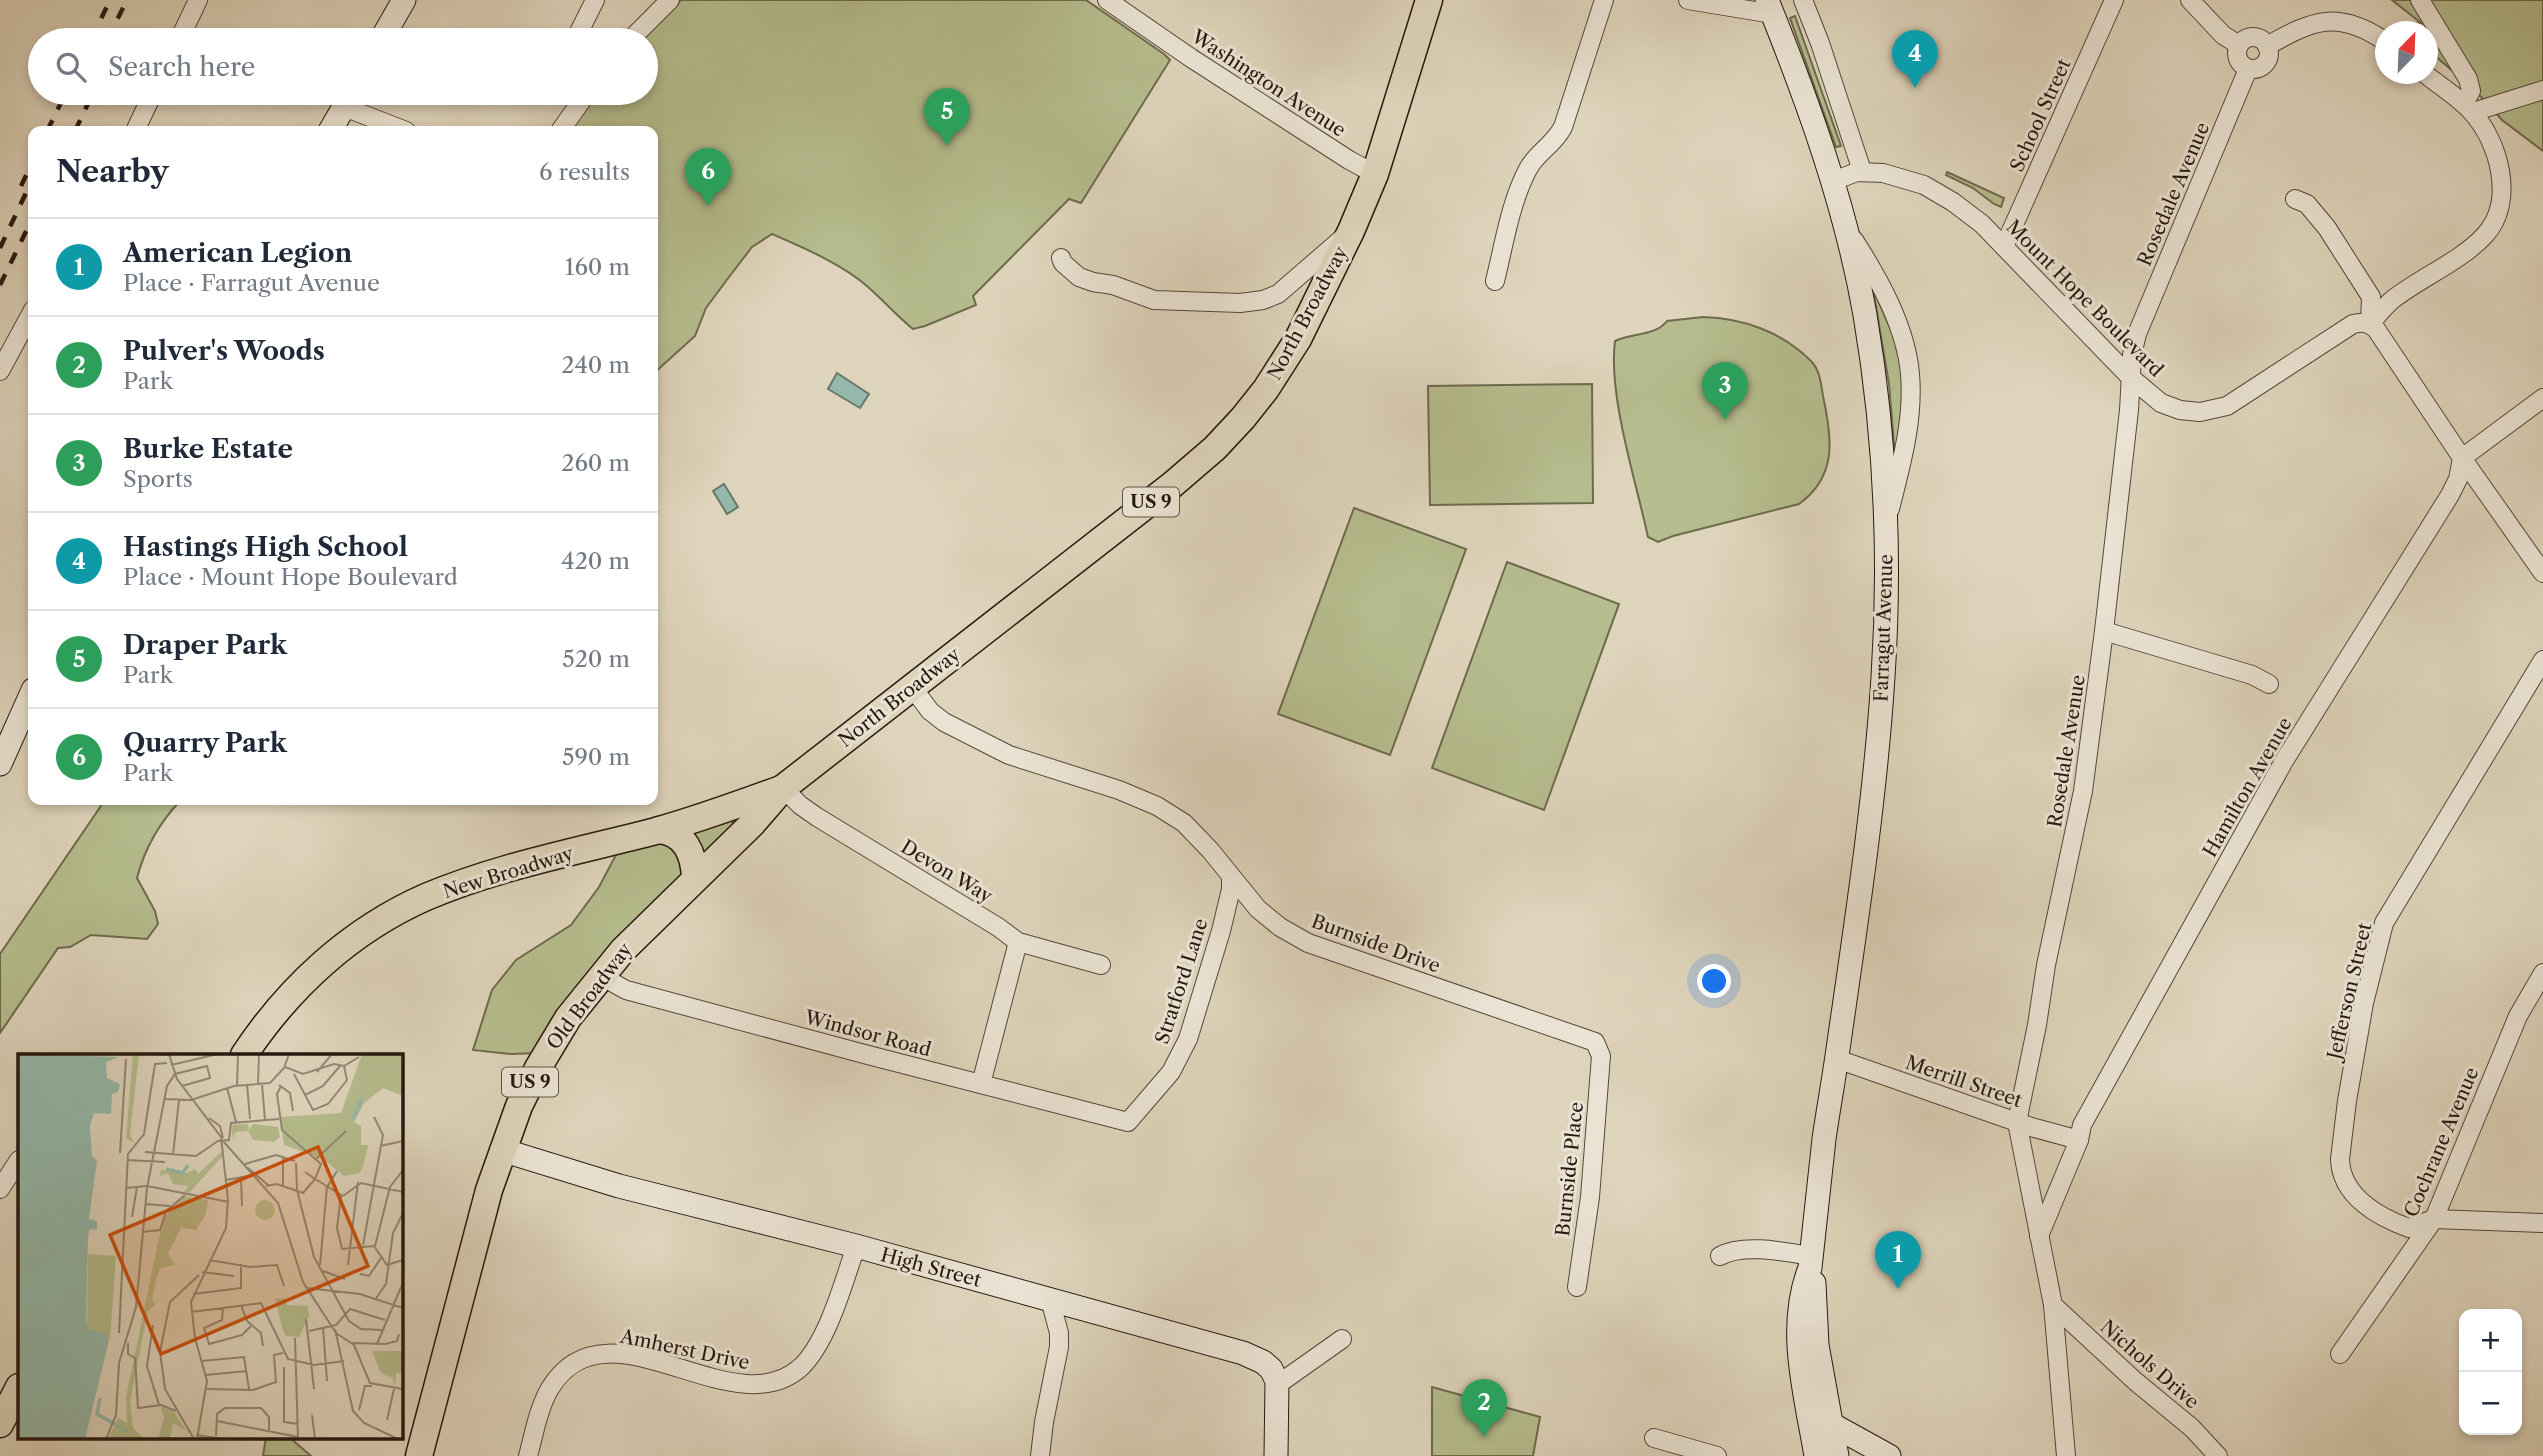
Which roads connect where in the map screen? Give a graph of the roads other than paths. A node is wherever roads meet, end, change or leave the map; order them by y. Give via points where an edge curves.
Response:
1 (198, 0) edge
2 (404, 0) edge
3 (595, 0) edge
4 (670, 0) edge
5 (1107, 0) edge
6 (1429, 0) edge
7 (1604, 0) edge
8 (1688, 0) edge
9 (1803, 0) edge
10 (2114, 0) edge
11 (2190, 0) edge
12 (2420, 0) edge
13 (1770, 7) edge
14 (185, 28) edge
15 (388, 28) edge
16 (581, 28) edge
17 (642, 28) edge
18 (2375, 35) edge
19 (2239, 45) junction
20 (2267, 46) junction
21 (2248, 69) junction
22 (2438, 84) edge
23 (2543, 90) edge
24 (147, 105) edge
25 (345, 105) edge
26 (357, 105) edge
27 (578, 105) edge
28 (2468, 108) junction
29 (137, 126) edge
30 (333, 126) edge
31 (397, 126) edge
32 (564, 126) edge
33 (1862, 171) junction
34 (1375, 174) junction
35 (1833, 181) junction
36 (2295, 199) dead end
37 (1844, 223) junction
38 (1351, 231) junction
39 (2004, 247) junction
40 (1061, 258) dead end
41 (1494, 281) dead end
42 (28, 319) edge
43 (2370, 324) junction
44 (0, 371) edge
45 (2130, 377) junction
46 (2543, 398) edge
47 (2462, 458) junction
48 (1884, 529) junction
49 (2543, 573) edge
50 (2104, 631) junction
51 (2543, 660) edge
52 (2269, 684) dead end
53 (912, 687) junction
54 (28, 701) edge
55 (0, 764) edge
56 (783, 788) junction
57 (659, 830) junction
58 (695, 878) junction
59 (1231, 878) junction
60 (1018, 942) junction
61 (1101, 965) dead end
62 (2543, 973) edge
63 (601, 975) junction
64 (245, 1054) edge
65 (1601, 1056) joint
66 (1837, 1059) junction
67 (981, 1084) junction
68 (1128, 1122) joint
69 (2017, 1122) junction
70 (2079, 1140) junction
71 (502, 1150) junction
72 (18, 1162) edge
73 (0, 1189) edge
74 (2434, 1219) junction
75 (2543, 1223) edge
76 (2039, 1236) junction
77 (856, 1246) junction
78 (1720, 1256) dead end
79 (1811, 1262) junction
80 (1577, 1287) dead end
81 (1050, 1299) junction
82 (2053, 1305) junction
83 (1342, 1339) dead end
84 (2340, 1354) dead end
85 (1277, 1385) junction
86 (18, 1389) edge
87 (1809, 1414) junction
88 (1831, 1423) junction
89 (0, 1424) edge
90 (1654, 1437) dead end
91 (1881, 1455) edge
92 (419, 1456) edge
93 (528, 1456) edge
94 (1040, 1456) edge
95 (1276, 1456) edge
96 (1717, 1456) edge
97 (1816, 1456) edge
98 (1837, 1456) edge
99 (2066, 1456) edge
100 (2218, 1456) edge

1 - 14 street
2 - 15 main road
3 - 16 street
4 - 17 street
5 - 34 street, Washington Avenue
6 - 34 main road, North Broadway / US 9
7 - 41 street via 1563,127 1556,141 1534,160 1520,187
8 - 13 street via 1746,11
9 - 33 street
10 - 39 street, School Street
11 - 19 street
12 - 28 street via 2468,79
13 - 35 main road, Farragut Avenue
18 - 20 street via 2357,26 2324,20 2299,27
19 - 20 street via 2251,37
19 - 21 street via 2239,60
20 - 21 street via 2263,65
21 - 45 street, Rosedale Avenue via 2137,334
22 - 28 street
23 - 28 street
24 - 29 street
25 - 30 main road
26 - 31 street
27 - 32 street
28 - 43 street via 2492,143 2502,173 2497,213 2486,234 2391,301
33 - 35 street, Mount Hope Boulevard
33 - 39 street, Mount Hope Boulevard via 1909,180 1940,193 1968,211
34 - 38 main road, North Broadway / US 9
35 - 37 main road, Farragut Avenue
36 - 43 street via 2307,204 2328,228 2371,296
37 - 48 main road, Farragut Avenue via 1877,402
37 - 48 street via 1894,314 1910,375 1901,465
38 - 40 street via 1278,294 1240,303 1154,300 1079,276
38 - 53 main road, North Broadway / US 9 via 1289,355 1222,441
39 - 45 street, Mount Hope Boulevard
42 - 44 street
43 - 45 street, Mount Hope Boulevard via 2353,324 2213,411 2170,407
43 - 47 street
45 - 50 street, Rosedale Avenue
46 - 47 street
47 - 49 street
47 - 70 street, Hamilton Avenue via 2450,495 2284,761 2082,1125
48 - 66 main road, Farragut Avenue via 1886,612 1879,729
50 - 52 street
50 - 69 street, Rosedale Avenue via 2083,791
51 - 74 street, Jefferson Street via 2384,923 2364,1003 2340,1168 2358,1200 2376,1215 2409,1228
53 - 56 main road, North Broadway / US 9
53 - 59 street, Burnside Drive via 944,722 1009,755 1157,806 1184,823
54 - 55 main road
56 - 57 main road, New Broadway / US 9
56 - 58 main road, Old Broadway / US 9
56 - 60 street, Devon Way via 817,817
57 - 58 main road via 669,831 686,845
57 - 64 main road, New Broadway / US 9 via 495,873 409,905 311,974
58 - 63 main road, Old Broadway / US 9
59 - 65 street, Burnside Drive via 1258,909 1308,943 1595,1042
59 - 68 street, Stratford Lane via 1221,930 1188,1039 1171,1072
60 - 61 street, Devon Way
60 - 67 street
62 - 74 street, Cochrane Avenue via 2518,1016
63 - 67 street, Windsor Road via 626,990
63 - 71 main road, Old Broadway / US 9 via 538,1068
65 - 80 street, Burnside Place via 1590,1197
66 - 69 street, Merrill Street
66 - 79 main road, Farragut Avenue
67 - 68 street, Windsor Road
69 - 70 street, Merrill Street
69 - 76 street, Rosedale Avenue
70 - 76 street, Hamilton Avenue
71 - 77 main road, High Street via 619,1186
71 - 92 main road, Old Broadway / US 9
72 - 73 street
74 - 75 street, Jefferson Street
74 - 84 street, Cochrane Avenue
76 - 82 street, Rosedale Avenue
77 - 81 main road, High Street
77 - 93 street, Amherst Drive via 835,1309 800,1367 783,1377 749,1385 650,1359 594,1353 574,1363 549,1390
78 - 79 street via 1773,1250
79 - 87 main road, Farragut Avenue via 1798,1331
79 - 88 main road, Farragut Avenue via 1817,1345
81 - 85 main road, High Street via 1243,1353 1271,1369
81 - 94 street via 1059,1347
82 - 99 street, Rosedale Avenue
82 - 100 street, Nichols Drive
83 - 85 street
85 - 95 main road
86 - 89 main road
87 - 88 main road
87 - 97 main road, Farragut Avenue
88 - 91 main road
88 - 98 main road, Farragut Avenue
90 - 96 street

